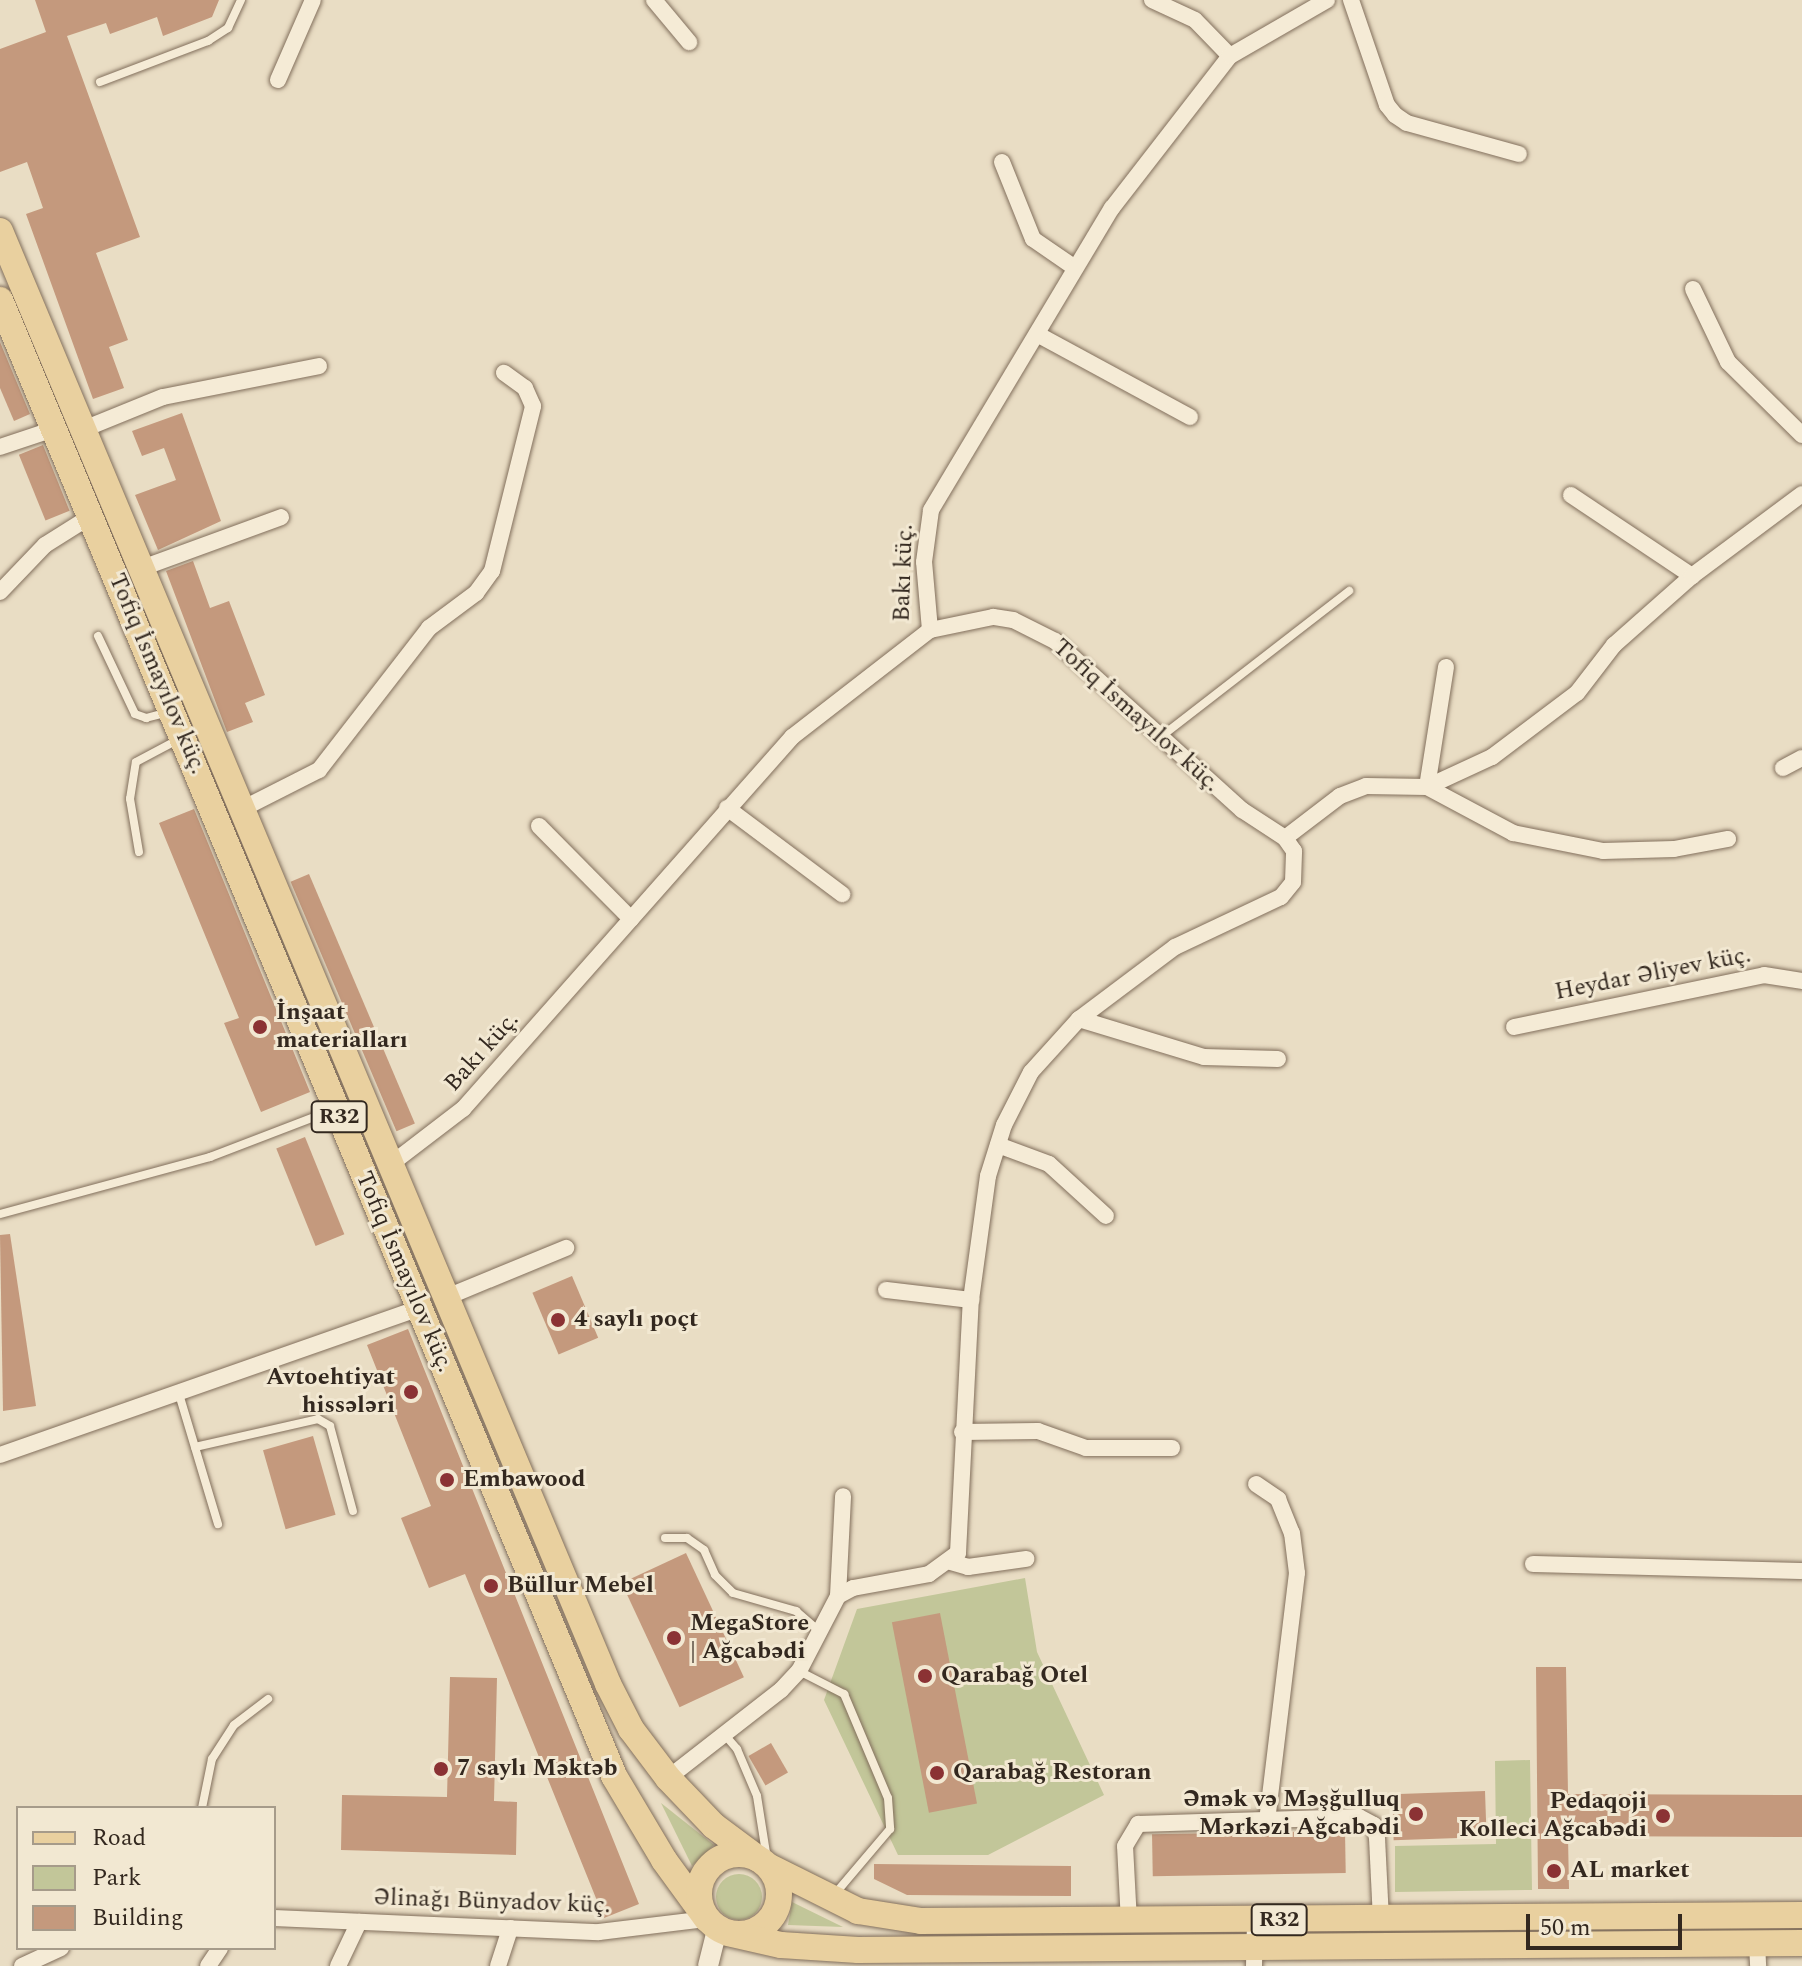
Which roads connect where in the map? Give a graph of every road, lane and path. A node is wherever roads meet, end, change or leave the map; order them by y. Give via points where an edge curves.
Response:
1 (241, 0) edge
2 (313, 0) edge
3 (654, 0) edge
4 (1152, 0) edge
5 (1327, 0) edge
6 (1351, 0) edge
7 (689, 42) dead end
8 (1230, 56) junction
9 (278, 80) dead end
10 (100, 82) dead end
11 (1519, 154) dead end
12 (1002, 162) dead end
13 (0, 231) edge
14 (1075, 268) junction
15 (1693, 289) dead end
16 (0, 300) edge
17 (1037, 334) junction
18 (319, 366) dead end
19 (504, 373) dead end
20 (1190, 417) dead end
21 (54, 429) junction
22 (84, 429) junction
23 (1802, 435) edge
24 (0, 447) edge
25 (1802, 494) edge
26 (1571, 495) dead end
27 (116, 504) junction
28 (91, 516) junction
29 (281, 517) dead end
30 (142, 568) junction
31 (1692, 576) junction
32 (1349, 591) dead end
33 (0, 592) edge
34 (930, 630) junction
35 (98, 636) dead end
36 (1446, 667) dead end
37 (172, 711) junction
38 (1162, 736) junction
39 (183, 737) junction
40 (1802, 758) edge
41 (1783, 768) dead end
42 (1427, 787) junction
43 (244, 808) junction
44 (727, 808) junction
45 (539, 826) dead end
46 (1285, 838) junction
47 (1728, 839) dead end
48 (139, 852) dead end
49 (842, 894) dead end
50 (288, 915) junction
51 (631, 919) junction
52 (262, 928) junction
53 (1802, 981) edge
54 (1079, 1019) junction
55 (1514, 1027) dead end
56 (1278, 1059) dead end
57 (335, 1109) junction
58 (998, 1145) junction
59 (391, 1164) junction
60 (0, 1214) edge
61 (1106, 1216) dead end
62 (566, 1248) dead end
63 (886, 1290) dead end
64 (447, 1297) junction
65 (971, 1300) junction
66 (420, 1308) junction
67 (179, 1394) junction
68 (962, 1432) junction
69 (195, 1447) junction
70 (1172, 1448) dead end
71 (0, 1455) edge
72 (1256, 1484) dead end
73 (843, 1496) dead end
74 (353, 1511) dead end
75 (218, 1524) dead end
76 (665, 1538) dead end
77 (1026, 1559) dead end
78 (951, 1562) junction
79 (1533, 1564) dead end
80 (1802, 1571) edge
81 (838, 1596) junction
82 (818, 1630) junction
83 (799, 1671) junction
84 (268, 1699) dead end
85 (724, 1733) junction
86 (668, 1778) junction
87 (202, 1806) edge
88 (1267, 1820) junction
89 (762, 1862) junction
90 (830, 1899) junction
91 (1802, 1915) edge
92 (276, 1918) edge
93 (1381, 1919) junction
94 (1255, 1921) junction
95 (359, 1922) junction
96 (1129, 1922) junction
97 (717, 1927) junction
98 (510, 1928) junction
99 (1802, 1943) edge
100 (57, 1950) edge
101 (1758, 1955) edge
102 (1254, 1958) edge
103 (22, 1966) edge
104 (338, 1966) edge
105 (498, 1966) edge
106 (708, 1966) edge

1 - 10 lane via 228,28 208,41
2 - 9 street
3 - 7 street
4 - 8 street via 1195,20
5 - 8 street, Bakı küç.
6 - 11 street via 1395,115 1407,123
8 - 14 street, Bakı küç. via 1112,208
12 - 14 street via 1033,239
13 - 22 main road, R32
14 - 17 street, Bakı küç.
15 - 23 street via 1728,362
16 - 21 main road, Tofiq İsmayılov küç. / R32
17 - 20 street
17 - 34 street, Bakı küç. via 931,510 924,562
18 - 22 street via 163,397
19 - 43 street via 525,388 533,406 492,571 476,593 429,628 319,770
21 - 24 street
21 - 28 main road, Tofiq İsmayılov küç. / R32
22 - 27 main road, R32
25 - 31 street
26 - 31 street
27 - 28 main road
27 - 30 main road, R32
28 - 33 street via 45,545
28 - 37 main road, Tofiq İsmayılov küç. / R32
29 - 30 street
30 - 43 main road, R32
31 - 42 street via 1614,645 1577,693 1492,757
32 - 38 lane
34 - 38 street, Tofiq İsmayılov küç. via 993,617 1035,630 1055,641
34 - 44 street, Bakı küç. via 792,737
35 - 37 lane via 135,714 146,718
36 - 42 street
37 - 39 main road, Tofiq İsmayılov küç. / R32
38 - 46 street, Tofiq İsmayılov küç. via 1242,810
39 - 48 lane via 136,762 130,799
39 - 52 main road, Tofiq İsmayılov küç. / R32
40 - 41 street
42 - 46 street via 1366,786 1340,796
42 - 47 street via 1513,833 1603,851 1674,849
43 - 50 main road, R32
44 - 49 street
44 - 51 street, Bakı küç.
45 - 51 street
46 - 54 street via 1296,866 1293,882 1281,897 1175,947
50 - 52 main road
50 - 59 main road, R32
51 - 59 street, Bakı küç. via 463,1109
52 - 57 main road, Tofiq İsmayılov küç. / R32
53 - 55 street, Heydar Əliyev küç. via 1764,975
54 - 56 street via 1204,1057
54 - 58 street via 1031,1072
57 - 60 lane via 210,1157
57 - 66 main road, Tofiq İsmayılov küç. / R32
58 - 61 street via 1049,1164
58 - 65 street via 988,1176
59 - 64 main road, R32
62 - 64 street
63 - 65 street
64 - 66 main road
64 - 86 main road, R32 via 608,1684 631,1729
65 - 68 street
66 - 67 street
66 - 97 main road, Tofiq İsmayılov küç. / R32 via 614,1776 664,1860
67 - 69 lane
67 - 71 street
68 - 70 street via 1038,1431 1086,1448
68 - 78 street via 961,1541
69 - 74 lane via 318,1419 330,1426
69 - 75 lane
72 - 88 street via 1278,1499 1292,1533 1297,1573
73 - 81 street
76 - 82 lane via 687,1538 704,1550 715,1575 733,1593 796,1611
77 - 78 street via 968,1567
78 - 81 street via 929,1574 853,1588
79 - 80 street
81 - 82 street
82 - 83 street
83 - 85 street
83 - 90 lane via 844,1694 891,1816 890,1829
84 - 87 lane via 234,1725 212,1759
85 - 86 street
85 - 89 lane via 737,1749 757,1796
86 - 89 main road, R32 via 714,1826
88 - 93 street via 1359,1817 1374,1825
88 - 96 street via 1138,1824 1125,1846
89 - 90 main road, R32
89 - 97 main road via 779,1886 770,1920 751,1933
89 - 97 main road via 730,1854 707,1868 698,1894
90 - 96 main road, R32 via 883,1918 921,1921
91 - 93 main road, R32
92 - 95 street, Əlinağı Bünyadov küç.
93 - 94 main road, R32
94 - 96 main road, R32
94 - 102 street
95 - 98 street, Əlinağı Bünyadov küç.
95 - 104 street
97 - 98 street, Əlinağı Bünyadov küç. via 599,1932
97 - 102 main road, R32 via 781,1945 858,1950
97 - 106 street
98 - 105 street
99 - 101 main road, R32
100 - 103 street
101 - 102 main road, R32

